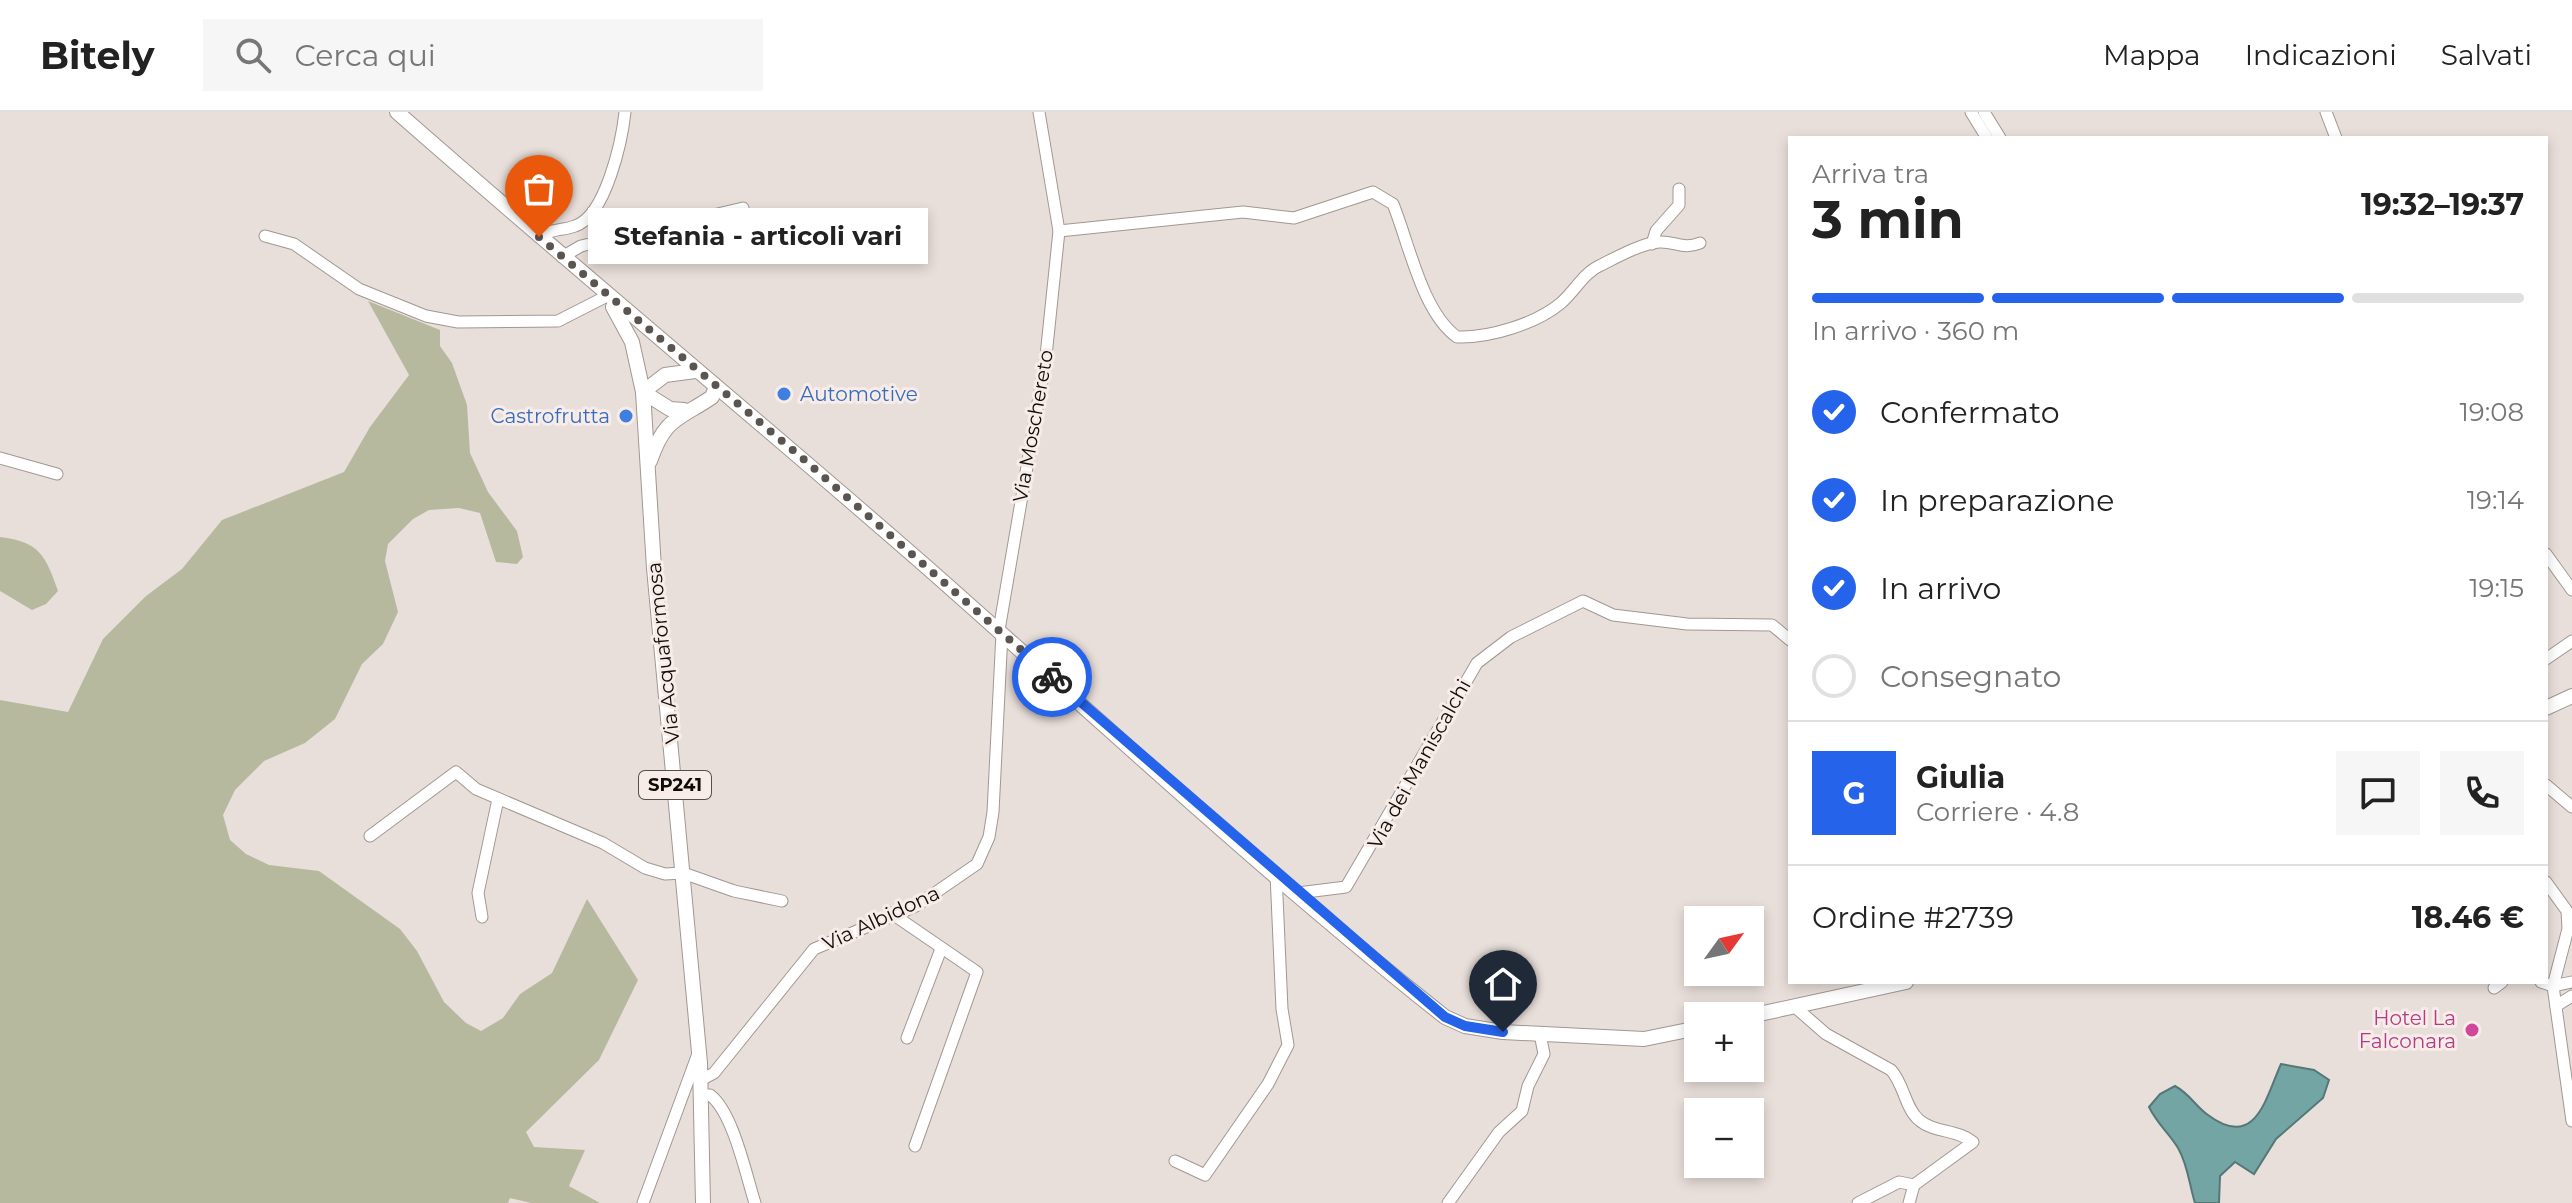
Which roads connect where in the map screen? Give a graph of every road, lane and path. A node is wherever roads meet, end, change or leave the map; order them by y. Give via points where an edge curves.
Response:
1 (397, 112) edge
2 (625, 112) edge
3 (1039, 112) edge
4 (1971, 112) edge
5 (1984, 112) edge
6 (2326, 112) edge
7 (1986, 136) edge
8 (1999, 136) edge
9 (2335, 136) edge
10 (1679, 189) dead end
11 (743, 208) dead end
12 (1059, 226) junction
13 (265, 236) dead end
14 (539, 237) junction
15 (1700, 243) dead end
16 (1652, 244) junction
17 (562, 257) junction
18 (607, 296) junction
19 (696, 371) junction
20 (643, 392) junction
21 (712, 394) junction
22 (684, 410) junction
23 (0, 458) edge
24 (649, 466) junction
25 (57, 474) dead end
26 (2548, 557) edge
27 (2572, 590) edge
28 (1000, 632) junction
29 (1788, 638) edge
30 (2572, 641) edge
31 (2548, 658) edge
32 (2570, 696) edge
33 (2548, 707) edge
34 (2548, 787) edge
35 (498, 799) junction
36 (2572, 807) edge
37 (370, 836) dead end
38 (683, 873) junction
39 (1276, 874) junction
40 (2548, 885) edge
41 (1298, 893) junction
42 (782, 901) dead end
43 (891, 913) junction
44 (482, 917) dead end
45 (941, 949) junction
46 (2548, 981) edge
47 (2572, 982) edge
48 (1897, 984) edge
49 (2547, 984) edge
50 (2548, 984) edge
51 (2572, 996) edge
52 (2556, 1006) junction
53 (1795, 1007) junction
54 (1764, 1013) edge
55 (1684, 1031) edge
56 (1540, 1034) junction
57 (907, 1038) dead end
58 (699, 1050) junction
59 (701, 1087) junction
60 (2572, 1121) edge
61 (915, 1146) dead end
62 (1175, 1161) dead end
63 (1914, 1185) junction
64 (643, 1203) edge
65 (703, 1203) edge
66 (755, 1203) edge
67 (1448, 1203) edge
68 (1858, 1203) edge
69 (1909, 1203) edge

1 - 14 main road
2 - 14 street via 617,159 585,220
3 - 12 street, Via Moschereto
4 - 7 street
5 - 8 street
6 - 9 street
10 - 16 street via 1679,205 1656,231
11 - 17 street via 581,246
12 - 16 street via 1243,212 1294,218 1373,192 1393,204 1420,280 1439,317 1457,337 1505,329 1553,309 1586,275
12 - 28 street, Via Moschereto via 1046,356
13 - 18 street via 294,244 359,289 426,316 458,322 558,321
14 - 17 main road
15 - 16 street via 1687,248
17 - 18 main road
18 - 19 main road
18 - 20 main road, SP241 via 632,342
19 - 20 main road via 665,375
19 - 21 main road
20 - 22 main road via 670,409
20 - 24 main road, SP241
21 - 22 main road
21 - 28 main road via 800,456
22 - 24 main road via 657,440
23 - 25 street
24 - 38 main road, Via Acquaformosa / SP241
26 - 27 street
28 - 39 main road
28 - 43 street, Via Albidona via 989,837 968,871 916,906
29 - 41 street, Via dei Maniscalchi via 1772,625 1687,624 1613,615 1583,601 1511,637 1477,663 1354,878 1337,890
30 - 31 street
32 - 33 main road
34 - 36 street
35 - 37 street via 456,772
35 - 38 street via 603,843 645,868
35 - 44 street via 478,893
38 - 42 street
38 - 58 main road, Via Acquaformosa / SP241
39 - 41 main road
39 - 62 street via 1288,1045 1268,1084 1205,1175
40 - 46 street via 2567,911 2568,929
41 - 56 main road via 1445,1017 1478,1029
43 - 45 street
43 - 59 street, Via Albidona via 814,949
45 - 57 street
45 - 61 street via 977,972
47 - 50 street
48 - 53 main road
49 - 52 street
51 - 52 street
52 - 60 street
53 - 54 main road
53 - 63 street via 1826,1034 1891,1070 1924,1124 1963,1133 1973,1142
55 - 56 main road via 1644,1039
56 - 67 street via 1544,1054 1522,1111 1499,1132
58 - 59 main road, Via Acquaformosa / SP241
58 - 64 street
59 - 65 main road, SP241
59 - 66 street via 717,1100
63 - 68 street via 1899,1182
63 - 69 street

